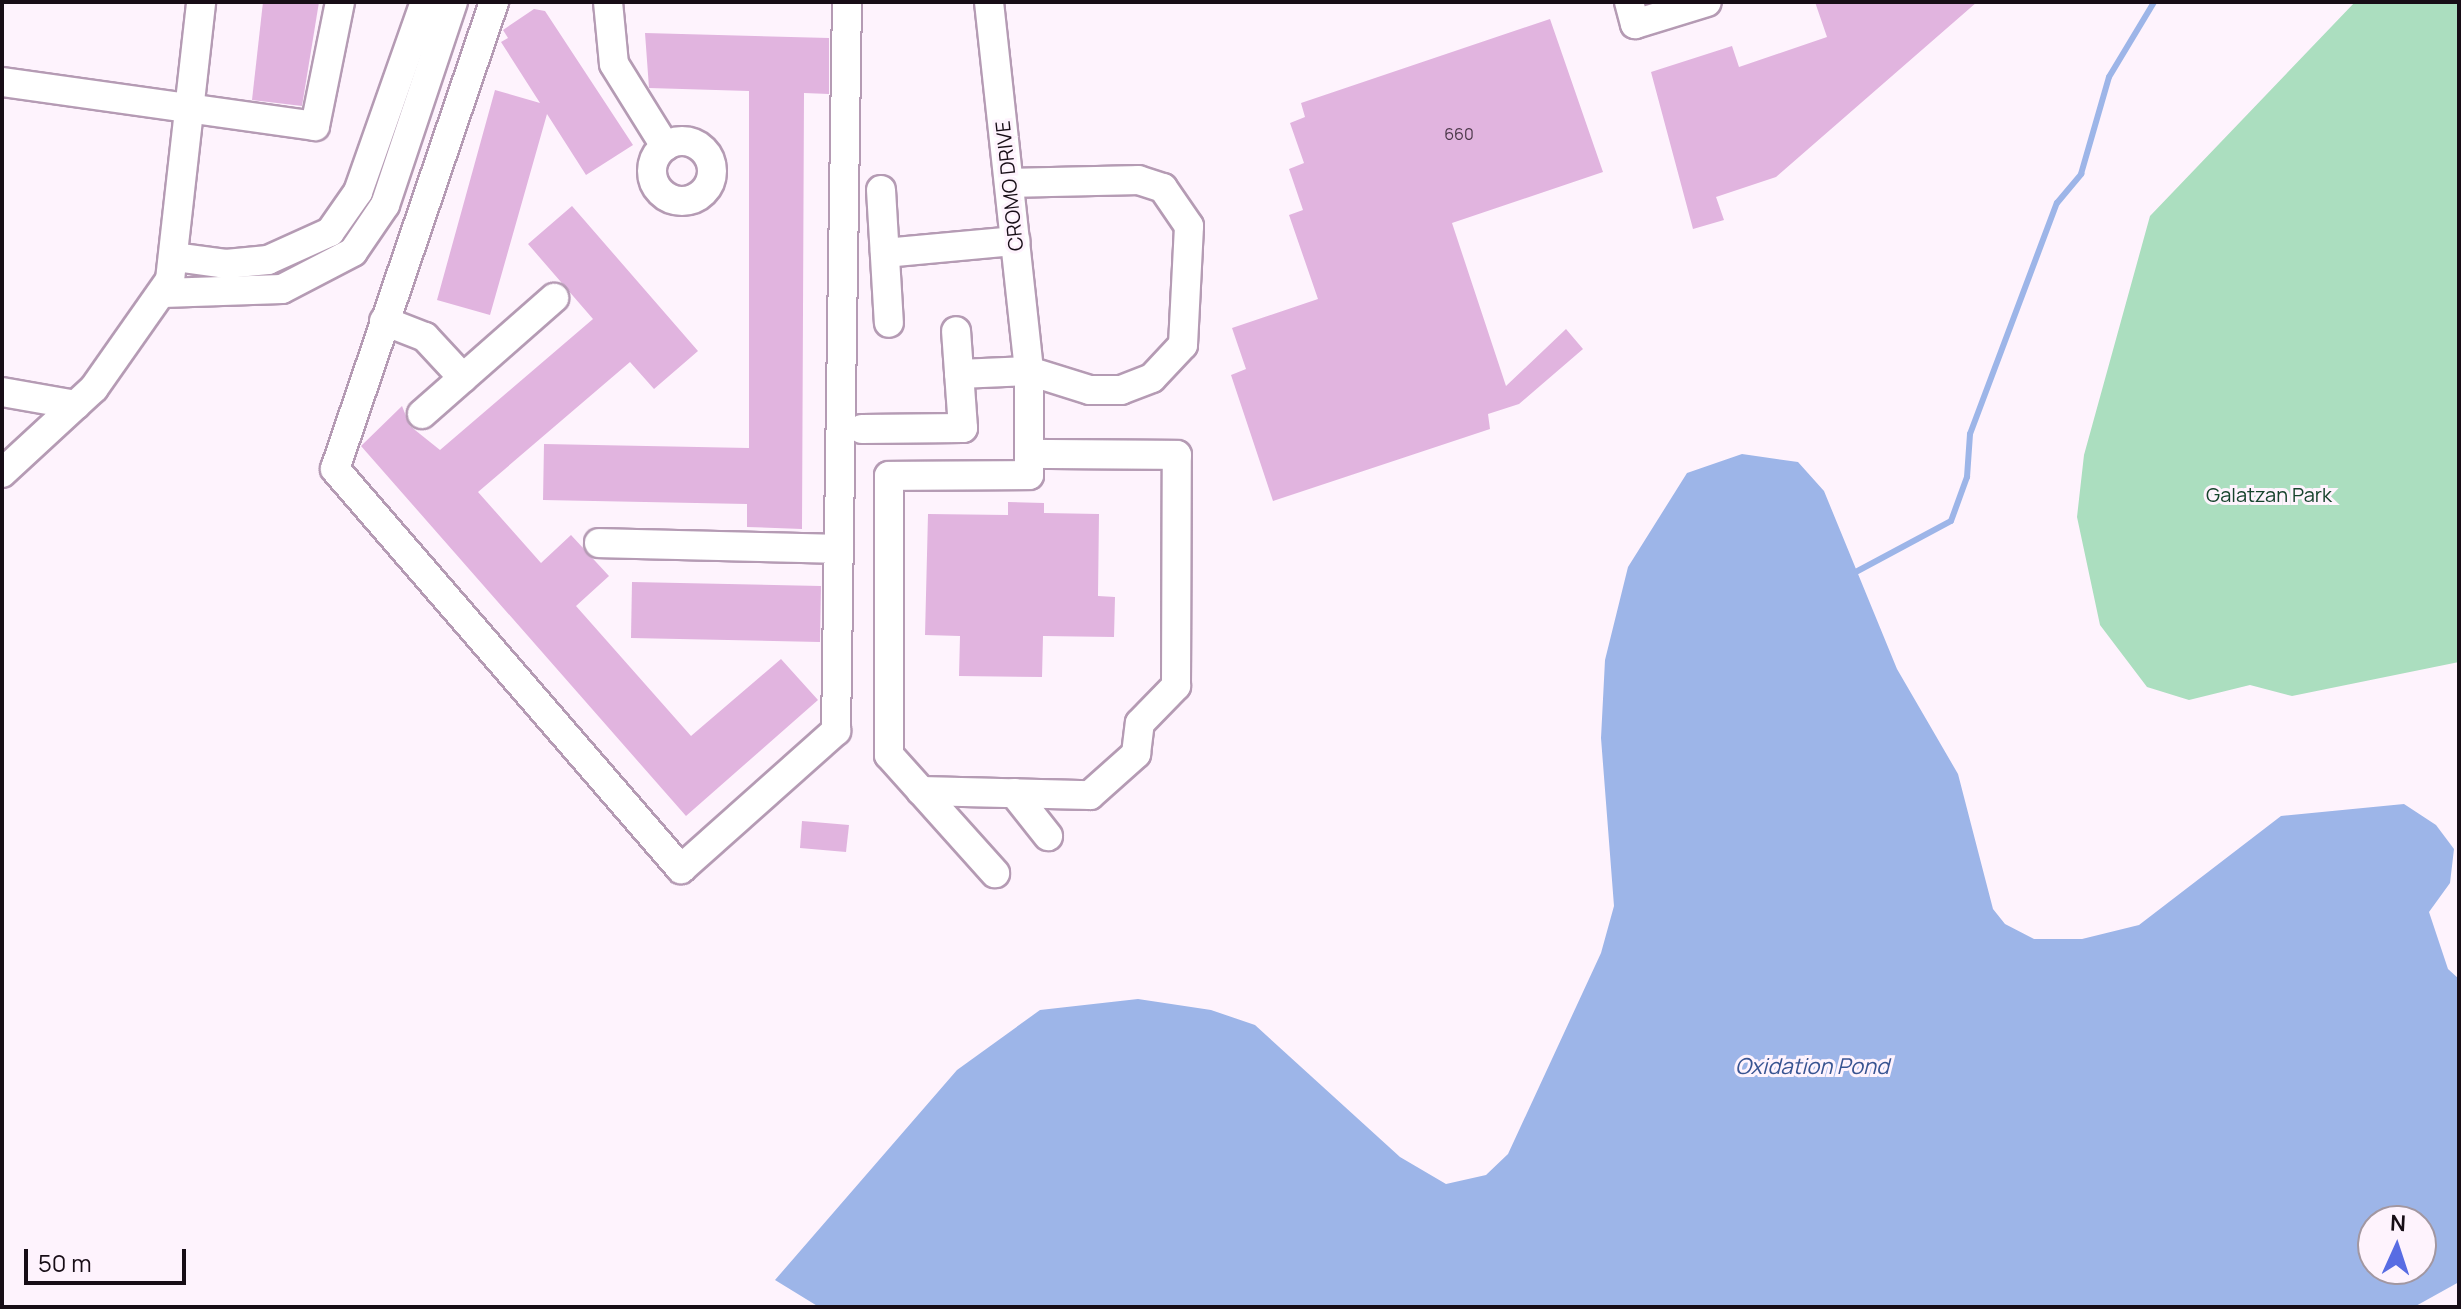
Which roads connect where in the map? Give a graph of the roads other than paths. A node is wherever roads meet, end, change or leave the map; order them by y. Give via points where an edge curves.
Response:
1 (201, 2) edge
2 (340, 2) edge
3 (425, 2) edge
4 (453, 2) edge
5 (494, 2) edge
6 (608, 2) edge
7 (847, 2) edge
8 (989, 2) edge
9 (1690, 4) edge
10 (1641, 12) edge
11 (2, 82) edge
12 (191, 110) junction
13 (665, 146) dead end
14 (1009, 183) junction
15 (881, 190) dead end
16 (1015, 241) junction
17 (885, 253) junction
18 (175, 257) junction
19 (163, 293) junction
20 (554, 298) dead end
21 (384, 321) junction
22 (889, 323) dead end
23 (956, 331) dead end
24 (1029, 371) junction
25 (959, 374) junction
26 (463, 378) junction
27 (2, 392) edge
28 (76, 405) junction
29 (422, 414) dead end
30 (862, 429) dead end
31 (1029, 454) junction
32 (2, 473) edge
33 (599, 543) dead end
34 (839, 549) junction
35 (921, 791) junction
36 (1014, 793) junction
37 (1048, 836) dead end
38 (995, 873) dead end

1 - 12 street
2 - 12 street via 315,126
3 - 18 street via 358,192 330,232 268,260 226,264
4 - 19 street via 385,205 353,252 282,289
5 - 21 street
6 - 13 street via 614,64
7 - 34 street
8 - 14 street, CROMO DRIVE
9 - 10 street
11 - 12 street
12 - 18 street
14 - 16 street, CROMO DRIVE
14 - 24 street via 1138,180 1163,188 1180,205 1189,226 1183,345 1152,378 1121,390 1090,390
15 - 17 street
16 - 17 street
16 - 24 street, CROMO DRIVE
17 - 22 street
18 - 19 street
19 - 28 street
20 - 26 street
21 - 26 street via 425,337
21 - 34 street via 335,469 681,869 836,731
23 - 25 street
24 - 25 street
24 - 31 street, CROMO DRIVE
25 - 30 street via 963,428
26 - 29 street
27 - 28 street
28 - 32 street
31 - 35 street via 1029,475 889,476 889,755
31 - 36 street via 1177,455 1176,686 1140,723 1136,754 1090,795
33 - 34 street
35 - 36 street
35 - 38 street
36 - 37 street

